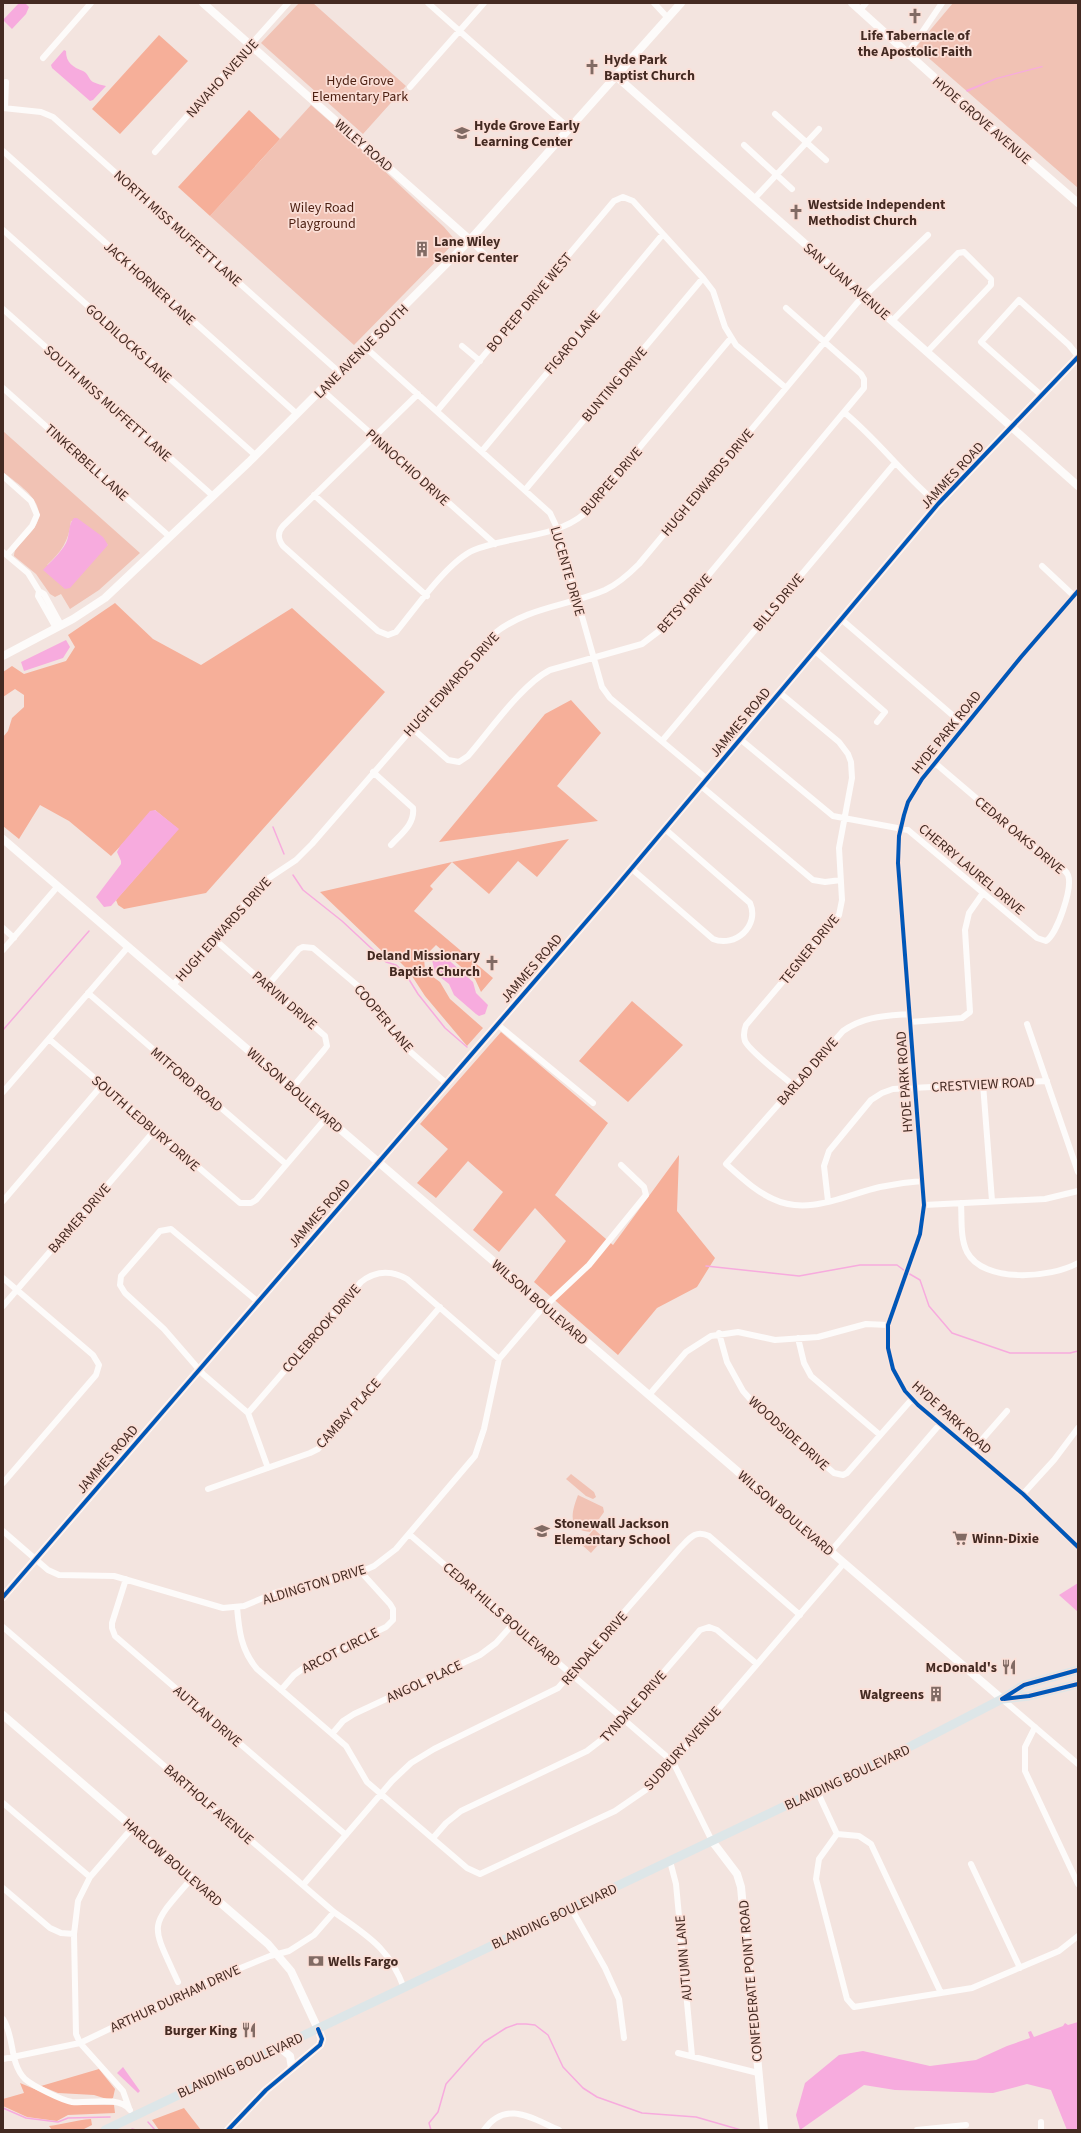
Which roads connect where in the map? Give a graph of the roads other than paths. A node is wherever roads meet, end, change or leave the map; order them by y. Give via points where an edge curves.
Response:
1 (91, 3) edge
2 (203, 3) edge
3 (288, 3) edge
4 (428, 3) edge
5 (484, 3) edge
6 (654, 3) edge
7 (681, 3) edge
8 (852, 3) edge
9 (866, 3) edge
10 (942, 3) edge
11 (860, 10) junction
12 (668, 18) junction
13 (459, 31) junction
14 (251, 45) junction
15 (908, 53) junction
16 (43, 58) dead end
17 (616, 76) junction
18 (6, 82) dead end
19 (410, 87) dead end
20 (4, 108) edge
21 (775, 114) dead end
22 (570, 129) junction
23 (820, 129) dead end
24 (806, 143) junction
25 (744, 145) dead end
26 (3, 151) edge
27 (155, 152) dead end
28 (826, 160) dead end
29 (777, 174) junction
30 (792, 189) dead end
31 (754, 199) junction
32 (1078, 203) edge
33 (3, 230) edge
34 (663, 234) junction
35 (928, 235) dead end
36 (470, 240) junction
37 (488, 256) dead end
38 (703, 278) junction
39 (864, 296) junction
40 (786, 308) dead end
41 (3, 309) edge
42 (892, 321) junction
43 (731, 338) junction
44 (824, 342) junction
45 (462, 346) dead end
46 (365, 347) junction
47 (927, 352) junction
48 (1078, 356) edge
49 (480, 361) junction
50 (339, 372) junction
51 (3, 388) edge
52 (786, 388) junction
53 (322, 390) junction
54 (418, 394) junction
55 (1041, 395) junction
56 (438, 412) junction
57 (845, 413) junction
58 (297, 414) junction
59 (1012, 427) junction
60 (374, 437) junction
61 (482, 451) junction
62 (255, 455) junction
63 (895, 463) junction
64 (3, 476) edge
65 (1078, 486) edge
66 (525, 490) junction
67 (314, 495) junction
68 (213, 496) junction
69 (938, 504) junction
70 (557, 528) junction
71 (170, 537) junction
72 (495, 544) junction
73 (5, 554) edge
74 (1042, 566) dead end
75 (1076, 594) edge
76 (427, 596) junction
77 (576, 599) junction
78 (841, 618) junction
79 (59, 626) junction
80 (814, 650) junction
81 (3, 656) edge
82 (592, 658) junction
83 (779, 692) junction
84 (877, 722) dead end
85 (965, 726) junction
86 (412, 728) junction
87 (740, 739) junction
88 (662, 741) junction
89 (935, 763) junction
90 (373, 772) junction
91 (707, 779) junction
92 (701, 786) junction
93 (843, 818) junction
94 (900, 828) junction
95 (665, 829) junction
96 (3, 839) edge
97 (391, 845) dead end
98 (632, 869) junction
99 (841, 880) junction
100 (58, 886) junction
101 (983, 893) junction
102 (3, 928) edge
103 (14, 938) junction
104 (213, 938) junction
105 (1046, 941) joint
106 (128, 947) junction
107 (3, 950) edge
108 (173, 985) junction
109 (268, 985) junction
110 (88, 993) junction
111 (910, 1014) junction
112 (910, 1022) junction
113 (497, 1024) junction
114 (1028, 1024) dead end
115 (48, 1039) junction
116 (1047, 1081) junction
117 (446, 1083) junction
118 (983, 1084) junction
119 (102, 1085) junction
120 (794, 1086) junction
121 (292, 1088) junction
122 (916, 1088) junction
123 (3, 1092) edge
124 (593, 1103) dead end
125 (326, 1118) junction
126 (155, 1130) junction
127 (378, 1162) junction
128 (286, 1164) junction
129 (621, 1165) dead end
130 (1078, 1172) edge
131 (922, 1181) junction
132 (1078, 1191) edge
133 (3, 1201) edge
134 (828, 1201) junction
135 (992, 1201) junction
136 (961, 1203) junction
137 (924, 1205) junction
138 (1078, 1263) edge
139 (3, 1278) edge
140 (17, 1290) junction
141 (257, 1301) junction
142 (3, 1306) edge
143 (546, 1306) junction
144 (440, 1307) junction
145 (888, 1326) junction
146 (719, 1333) junction
147 (798, 1338) junction
148 (499, 1359) junction
149 (199, 1369) junction
150 (649, 1395) junction
151 (912, 1399) junction
152 (1007, 1411) dead end
153 (248, 1412) junction
154 (940, 1424) junction
155 (1078, 1428) edge
156 (880, 1435) junction
157 (972, 1451) junction
158 (268, 1468) junction
159 (3, 1483) edge
160 (208, 1489) dead end
161 (1023, 1494) junction
162 (3, 1531) edge
163 (409, 1534) junction
164 (1078, 1547) edge
165 (830, 1551) junction
166 (36, 1559) junction
167 (844, 1563) junction
168 (361, 1572) junction
169 (126, 1579) junction
170 (3, 1597) edge
171 (237, 1607) junction
172 (800, 1614) junction
173 (513, 1624) junction
174 (3, 1627) edge
175 (757, 1664) junction
176 (1078, 1670) edge
177 (572, 1675) junction
178 (1078, 1684) edge
179 (281, 1690) junction
180 (1002, 1699) junction
181 (3, 1715) edge
182 (623, 1719) junction
183 (1035, 1727) junction
184 (332, 1734) junction
185 (673, 1762) junction
186 (1078, 1764) edge
187 (817, 1792) junction
188 (381, 1794) junction
189 (3, 1802) edge
190 (133, 1826) junction
191 (837, 1834) junction
192 (346, 1835) junction
193 (432, 1838) junction
194 (712, 1841) junction
195 (670, 1861) junction
196 (971, 1864) dead end
197 (90, 1877) junction
198 (192, 1878) junction
199 (1078, 1884) edge
200 (303, 1885) junction
201 (3, 1888) edge
202 (572, 1908) junction
203 (334, 1912) junction
204 (74, 1934) junction
205 (1078, 1936) edge
206 (278, 1954) junction
207 (1020, 1968) junction
208 (178, 1982) dead end
209 (404, 1988) junction
210 (941, 1993) junction
211 (3, 2019) edge
212 (318, 2029) junction
213 (624, 2038) dead end
214 (80, 2043) junction
215 (279, 2047) junction
216 (678, 2053) dead end
217 (692, 2056) junction
218 (14, 2057) junction
219 (3, 2060) edge
220 (292, 2068) junction
221 (758, 2073) junction
222 (129, 2108) junction
223 (134, 2116) junction
224 (1041, 2122) dead end
225 (966, 2125) dead end
226 (952, 2128) edge
227 (105, 2130) edge
228 (228, 2130) edge
229 (484, 2130) edge
230 (557, 2130) edge
231 (764, 2130) edge
232 (917, 2130) edge
233 (1042, 2130) edge

1 - 16 street
2 - 14 street, WILEY ROAD
3 - 14 street, NAVAHO AVENUE
4 - 13 street
5 - 13 street
6 - 12 street
7 - 12 street, LANE AVENUE SOUTH
8 - 11 street, HYDE GROVE AVENUE
9 - 11 street
10 - 15 street
11 - 15 street, HYDE GROVE AVENUE
12 - 17 street, LANE AVENUE SOUTH
13 - 19 street
13 - 22 street
14 - 27 street, NAVAHO AVENUE
14 - 36 street, WILEY ROAD
15 - 32 street, HYDE GROVE AVENUE
17 - 22 street, LANE AVENUE SOUTH
17 - 31 street, SAN JUAN AVENUE
18 - 20 street
20 - 50 street, NORTH MISS MUFFETT LANE via 41,112 53,117
21 - 24 street
22 - 36 street, LANE AVENUE SOUTH
23 - 24 street
24 - 28 street
24 - 29 street
25 - 29 street
26 - 58 street, JACK HORNER LANE
29 - 30 street
29 - 31 street
31 - 39 street, SAN JUAN AVENUE
33 - 62 street, GOLDILOCKS LANE
34 - 38 street
34 - 49 street, BO PEEP DRIVE WEST via 633,201 623,197 614,201
34 - 61 street, FIGARO LANE
35 - 39 street, HUGH EDWARDS DRIVE
36 - 37 street, WILEY ROAD
36 - 46 street, LANE AVENUE SOUTH
38 - 43 street via 718,302
38 - 66 street, BUNTING DRIVE
39 - 42 street, SAN JUAN AVENUE
39 - 44 street, HUGH EDWARDS DRIVE
40 - 44 street, BETSY DRIVE
41 - 68 street, SOUTH MISS MUFFETT LANE
42 - 47 street, SAN JUAN AVENUE
42 - 47 street via 958,253 964,252 991,279 991,284
43 - 52 street via 743,352
43 - 70 street, BURPEE DRIVE via 584,514
44 - 52 street, HUGH EDWARDS DRIVE
44 - 57 street, BETSY DRIVE via 864,378 864,388
45 - 49 street
46 - 50 street, LANE AVENUE SOUTH
46 - 54 street, LUCENTE DRIVE
47 - 59 street, SAN JUAN AVENUE
48 - 55 street, JAMMES ROAD
48 - 55 street via 1019,300 981,342
49 - 56 street, BO PEEP DRIVE WEST
50 - 53 street, LANE AVENUE SOUTH
51 - 71 street, TINKERBELL LANE
52 - 77 street, HUGH EDWARDS DRIVE via 639,564 607,589
53 - 58 street, LANE AVENUE SOUTH
53 - 60 street, PINNOCHIO DRIVE
54 - 56 street, LUCENTE DRIVE
54 - 60 street
55 - 59 street, JAMMES ROAD
56 - 61 street, LUCENTE DRIVE
57 - 63 street via 874,439
57 - 82 street, BETSY DRIVE via 664,628 642,644
58 - 62 street, LANE AVENUE SOUTH
59 - 65 street, SAN JUAN AVENUE
59 - 69 street, JAMMES ROAD
60 - 67 street
60 - 72 street, PINNOCHIO DRIVE
61 - 66 street, LUCENTE DRIVE
62 - 68 street, LANE AVENUE SOUTH
63 - 69 street
63 - 88 street, BILLS DRIVE
64 - 73 street via 31,501 37,515 32,526
66 - 70 street, LUCENTE DRIVE via 547,509
67 - 76 street
67 - 76 street, BURPEE DRIVE via 283,526 278,534 279,540 378,631 388,636 396,632
68 - 71 street, LANE AVENUE SOUTH
69 - 78 street, JAMMES ROAD
70 - 72 street, BURPEE DRIVE
70 - 77 street, LUCENTE DRIVE
71 - 79 street, LANE AVENUE SOUTH via 108,595
72 - 76 street, BURPEE DRIVE via 460,558
73 - 79 street via 28,573 39,591 44,594 46,603
74 - 75 street
75 - 85 street, HYDE PARK ROAD via 1020,657
77 - 82 street, LUCENTE DRIVE
77 - 86 street, HUGH EDWARDS DRIVE via 519,617 495,632
78 - 80 street, JAMMES ROAD
78 - 85 street
79 - 81 street, LANE AVENUE SOUTH
80 - 83 street, JAMMES ROAD
80 - 84 street via 885,712
82 - 86 street, BETSY DRIVE via 550,670 535,679 468,756 459,762 448,760
82 - 88 street, LUCENTE DRIVE via 605,693
83 - 87 street, JAMMES ROAD
83 - 93 street, TEGNER DRIVE via 839,742 848,754 852,778
85 - 89 street, HYDE PARK ROAD
86 - 90 street, HUGH EDWARDS DRIVE
87 - 91 street, JAMMES ROAD
87 - 93 street, CHERRY LAUREL DRIVE via 828,813
88 - 91 street, LUCENTE DRIVE
89 - 94 street, HYDE PARK ROAD via 908,802
89 - 105 street, CEDAR OAKS DRIVE via 1044,856 1062,868 1068,876 1069,884 1059,922 1051,938
90 - 97 street via 413,808 413,818
90 - 104 street, HUGH EDWARDS DRIVE via 304,852 263,882
91 - 92 street, JAMMES ROAD
92 - 95 street, JAMMES ROAD
92 - 99 street via 813,880
93 - 94 street, CHERRY LAUREL DRIVE
93 - 99 street, TEGNER DRIVE via 839,848
94 - 101 street, CHERRY LAUREL DRIVE via 908,830
94 - 111 street, HYDE PARK ROAD via 898,863
95 - 98 street, JAMMES ROAD
95 - 98 street via 750,903 753,916 746,928 734,941 720,942 713,939
96 - 100 street, WILSON BOULEVARD
98 - 113 street, JAMMES ROAD
99 - 120 street, TEGNER DRIVE via 842,907 836,920 744,1030 749,1047
100 - 103 street
100 - 106 street, WILSON BOULEVARD
101 - 105 street, CHERRY LAUREL DRIVE via 1037,938
101 - 112 street via 969,913 965,930 970,1012 962,1018
102 - 103 street
103 - 107 street
104 - 108 street, HUGH EDWARDS DRIVE
104 - 109 street, PARVIN DRIVE
106 - 108 street, WILSON BOULEVARD
106 - 110 street
108 - 121 street, WILSON BOULEVARD
109 - 117 street, COOPER LANE via 299,950 304,947 313,948 358,986 401,1043
109 - 121 street, PARVIN DRIVE via 322,1032 326,1041 324,1050
110 - 115 street
110 - 128 street, MITFORD ROAD
111 - 112 street, HYDE PARK ROAD
111 - 120 street, BARLAD DRIVE via 870,1018 852,1024 836,1037
112 - 122 street, HYDE PARK ROAD
113 - 117 street, JAMMES ROAD
113 - 124 street
114 - 116 street
115 - 119 street, SOUTH LEDBURY DRIVE
115 - 123 street
116 - 118 street, CRESTVIEW ROAD
116 - 130 street
117 - 127 street, JAMMES ROAD
118 - 122 street, CRESTVIEW ROAD
118 - 135 street
119 - 126 street, SOUTH LEDBURY DRIVE
119 - 133 street
120 - 134 street, BARLAD DRIVE via 726,1164 754,1188 774,1200 796,1206
121 - 125 street, WILSON BOULEVARD
122 - 131 street, HYDE PARK ROAD
122 - 134 street, CRESTVIEW ROAD via 893,1089 876,1096 832,1145 824,1166
125 - 127 street, WILSON BOULEVARD
125 - 128 street
126 - 128 street, SOUTH LEDBURY DRIVE via 235,1200 246,1204 256,1200
126 - 140 street, BARMER DRIVE
127 - 141 street, JAMMES ROAD
127 - 143 street, WILSON BOULEVARD
129 - 143 street, ALDINGTON DRIVE via 644,1187 646,1195 592,1261
131 - 134 street via 879,1187
131 - 137 street, HYDE PARK ROAD
132 - 135 street via 1045,1199
135 - 136 street
136 - 137 street
136 - 138 street via 964,1244 972,1259 984,1269 1008,1274 1035,1274 1059,1270
137 - 145 street, HYDE PARK ROAD via 920,1234
139 - 140 street
140 - 142 street, BARMER DRIVE
140 - 159 street via 93,1356 99,1365 96,1375
141 - 149 street, JAMMES ROAD
141 - 149 street via 175,1230 167,1228 160,1231 121,1276 120,1285 125,1293 164,1329
143 - 148 street, ALDINGTON DRIVE
143 - 150 street, WILSON BOULEVARD
144 - 148 street, COLEBROOK DRIVE
144 - 153 street, COLEBROOK DRIVE via 400,1275 382,1273 368,1277
144 - 158 street, CAMBAY PLACE via 318,1449
145 - 147 street via 866,1324 830,1335
145 - 151 street, HYDE PARK ROAD via 888,1348 893,1370
146 - 147 street via 738,1332 769,1339
146 - 150 street via 691,1347
146 - 156 street, WOODSIDE DRIVE via 734,1378 747,1396 834,1474 843,1475 848,1472
147 - 156 street via 804,1363 811,1376
148 - 163 street, ALDINGTON DRIVE via 484,1429 475,1456
149 - 153 street
149 - 166 street, JAMMES ROAD
150 - 165 street, WILSON BOULEVARD
151 - 154 street, HYDE PARK ROAD
151 - 156 street, WOODSIDE DRIVE
152 - 157 street
153 - 158 street
154 - 157 street, HYDE PARK ROAD
154 - 165 street
155 - 161 street via 1054,1460
157 - 161 street, HYDE PARK ROAD
158 - 160 street, CAMBAY PLACE
161 - 164 street, HYDE PARK ROAD
162 - 166 street, ALDINGTON DRIVE
163 - 168 street, ALDINGTON DRIVE via 386,1558
163 - 173 street, CEDAR HILLS BOULEVARD
165 - 167 street, WILSON BOULEVARD
166 - 169 street, ALDINGTON DRIVE via 48,1570 64,1576 104,1575
166 - 170 street, JAMMES ROAD
167 - 172 street, SUDBURY AVENUE
167 - 180 street, WILSON BOULEVARD
168 - 171 street, ALDINGTON DRIVE via 277,1592 254,1603
168 - 179 street, ARCOT CIRCLE via 390,1604 393,1609 392,1620 386,1627 303,1668
169 - 171 street, ALDINGTON DRIVE via 213,1606
169 - 192 street, AUTLAN DRIVE via 112,1623 115,1636
171 - 179 street via 240,1637 245,1652 257,1669
172 - 175 street, SUDBURY AVENUE
172 - 177 street, RENDALE DRIVE via 709,1536 695,1534 680,1548
173 - 177 street, CEDAR HILLS BOULEVARD
173 - 184 street, ANGOL PLACE via 496,1643 480,1655 354,1714 343,1721
174 - 200 street, BARTHOLF AVENUE
175 - 182 street, TYNDALE DRIVE via 717,1630 704,1628
175 - 185 street, SUDBURY AVENUE
176 - 180 main road, BLANDING BOULEVARD via 1024,1685
177 - 182 street, CEDAR HILLS BOULEVARD
177 - 188 street, RENDALE DRIVE via 548,1695 424,1754 401,1772
178 - 180 main road, BLANDING BOULEVARD via 1029,1696
179 - 184 street
180 - 183 street, WILSON BOULEVARD
180 - 187 main road, BLANDING BOULEVARD
181 - 190 street, HARLOW BOULEVARD
182 - 185 street, CEDAR HILLS BOULEVARD
182 - 193 street, TYNDALE DRIVE via 606,1738 587,1751 461,1811
183 - 186 street, WILSON BOULEVARD
183 - 199 street via 1025,1747 1024,1771
184 - 188 street via 346,1746 362,1776
185 - 193 street, SUDBURY AVENUE via 647,1789 615,1811 484,1873 476,1874 467,1868
185 - 194 street, CEDAR HILLS BOULEVARD
187 - 191 street
187 - 194 main road, BLANDING BOULEVARD
188 - 192 street, RENDALE DRIVE
188 - 193 street
189 - 197 street
190 - 197 street
190 - 198 street, HARLOW BOULEVARD
191 - 210 street via 860,1836 871,1844
191 - 210 street via 819,1859 816,1879 850,2005 858,2007
192 - 200 street, RENDALE DRIVE
194 - 195 main road, BLANDING BOULEVARD
194 - 221 street, CONFEDERATE POINT ROAD via 737,1874 742,1887
195 - 202 main road, BLANDING BOULEVARD
195 - 217 street, AUTUMN LANE via 676,1884
196 - 207 street
197 - 204 street via 78,1901
198 - 206 street, HARLOW BOULEVARD
198 - 208 street via 163,1912 157,1925 158,1938
200 - 203 street, BARTHOLF AVENUE
201 - 204 street via 50,1928 61,1933
202 - 209 main road, BLANDING BOULEVARD
202 - 213 street via 619,1999
203 - 206 street, ARTHUR DURHAM DRIVE via 308,1940
203 - 209 street, BARTHOLF AVENUE via 383,1949
204 - 214 street via 74,2027
205 - 207 street via 1059,1951
206 - 212 street, HARLOW BOULEVARD via 291,1971
206 - 214 street, ARTHUR DURHAM DRIVE via 216,1978
207 - 210 street via 972,1988
209 - 212 main road, BLANDING BOULEVARD
211 - 218 street via 8,2029
212 - 215 main road, BLANDING BOULEVARD
212 - 220 street via 322,2039 320,2045
214 - 218 street, ARTHUR DURHAM DRIVE
214 - 222 street via 123,2091
215 - 220 street via 290,2056
215 - 223 main road, BLANDING BOULEVARD
216 - 217 street
217 - 221 street
218 - 219 street, ARTHUR DURHAM DRIVE
218 - 222 street via 20,2073 28,2081 63,2099 79,2102 104,2101
220 - 228 street
221 - 231 street, CONFEDERATE POINT ROAD
222 - 223 street
223 - 227 main road, BLANDING BOULEVARD
224 - 233 street
225 - 226 street
226 - 232 street
229 - 230 street via 501,2115 516,2113

